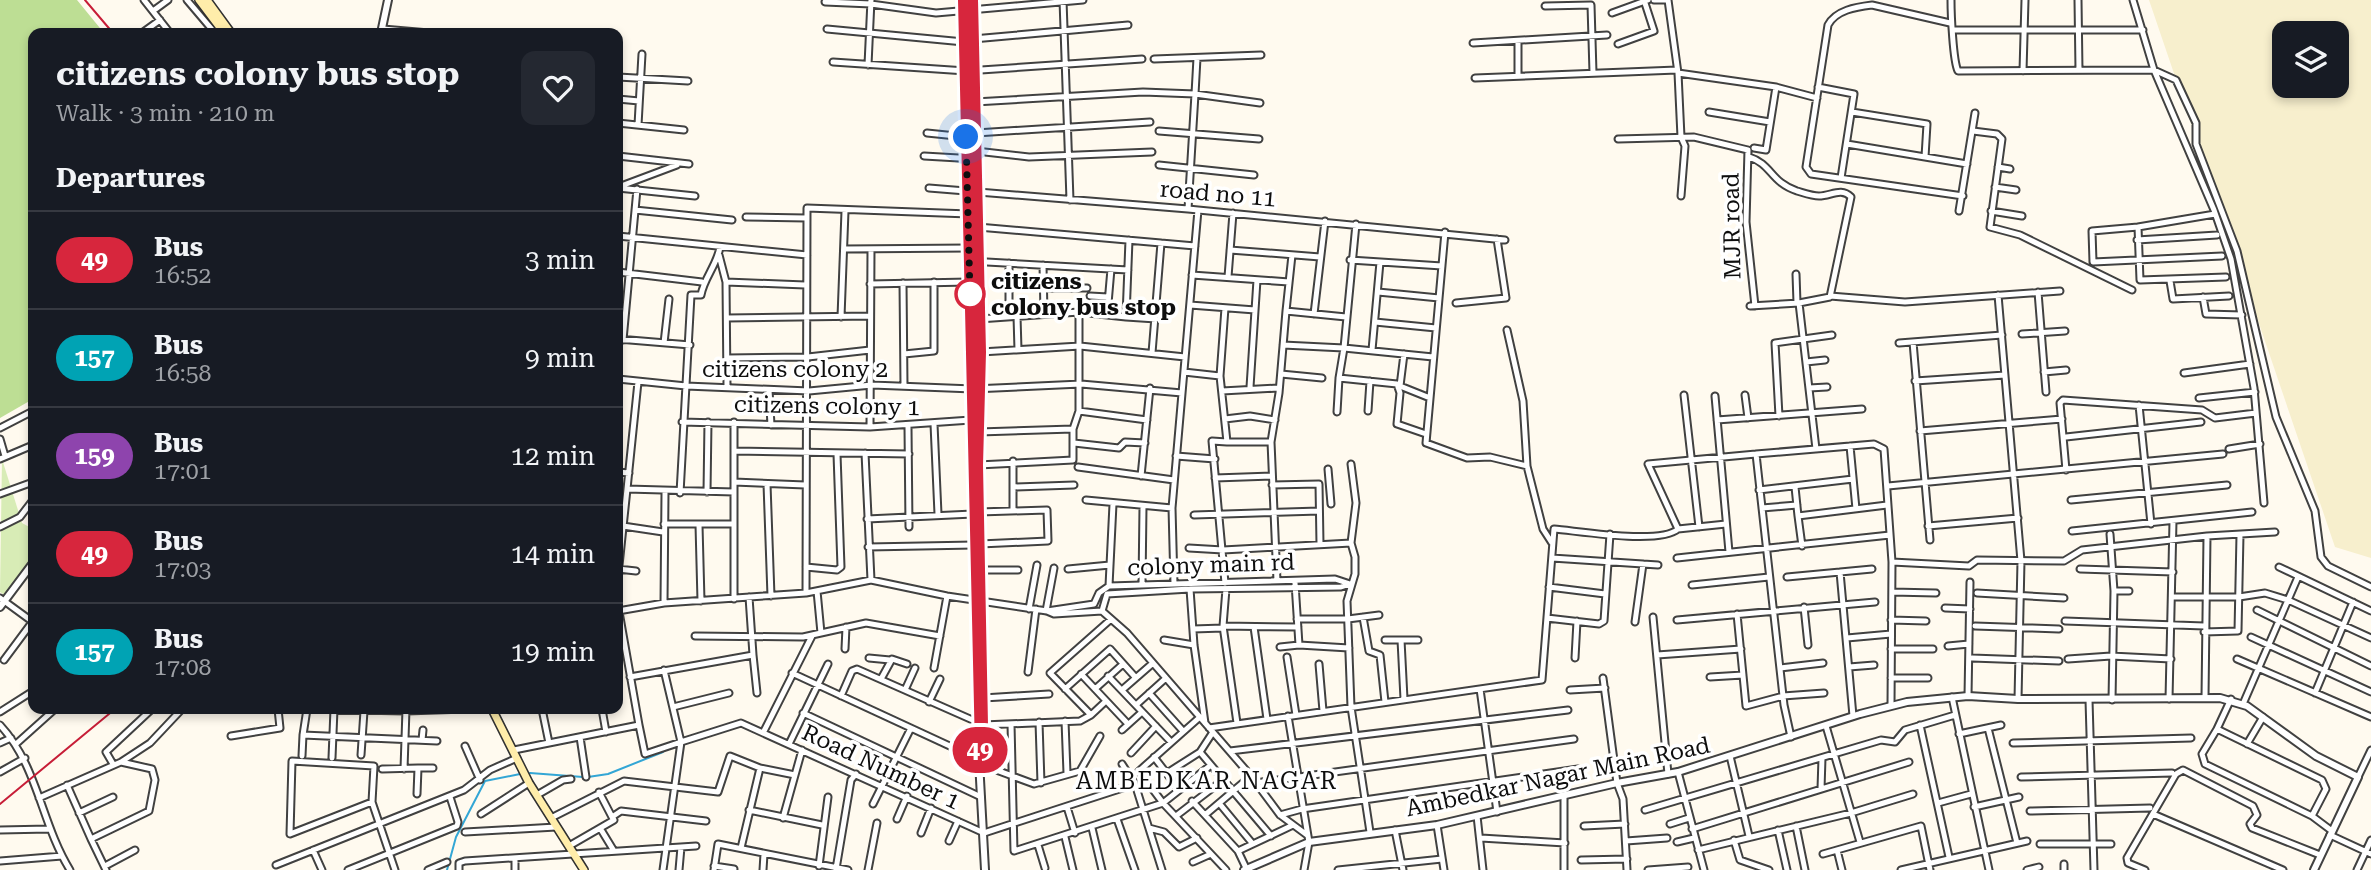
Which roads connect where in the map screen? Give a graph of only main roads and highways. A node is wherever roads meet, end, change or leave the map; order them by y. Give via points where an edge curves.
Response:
1 (198, 0) edge
2 (207, 0) edge
3 (220, 28) edge
4 (228, 28) edge
5 (495, 714) edge
6 (584, 870) edge

1 - 3 main road
2 - 4 main road
5 - 6 main road via 530,783

